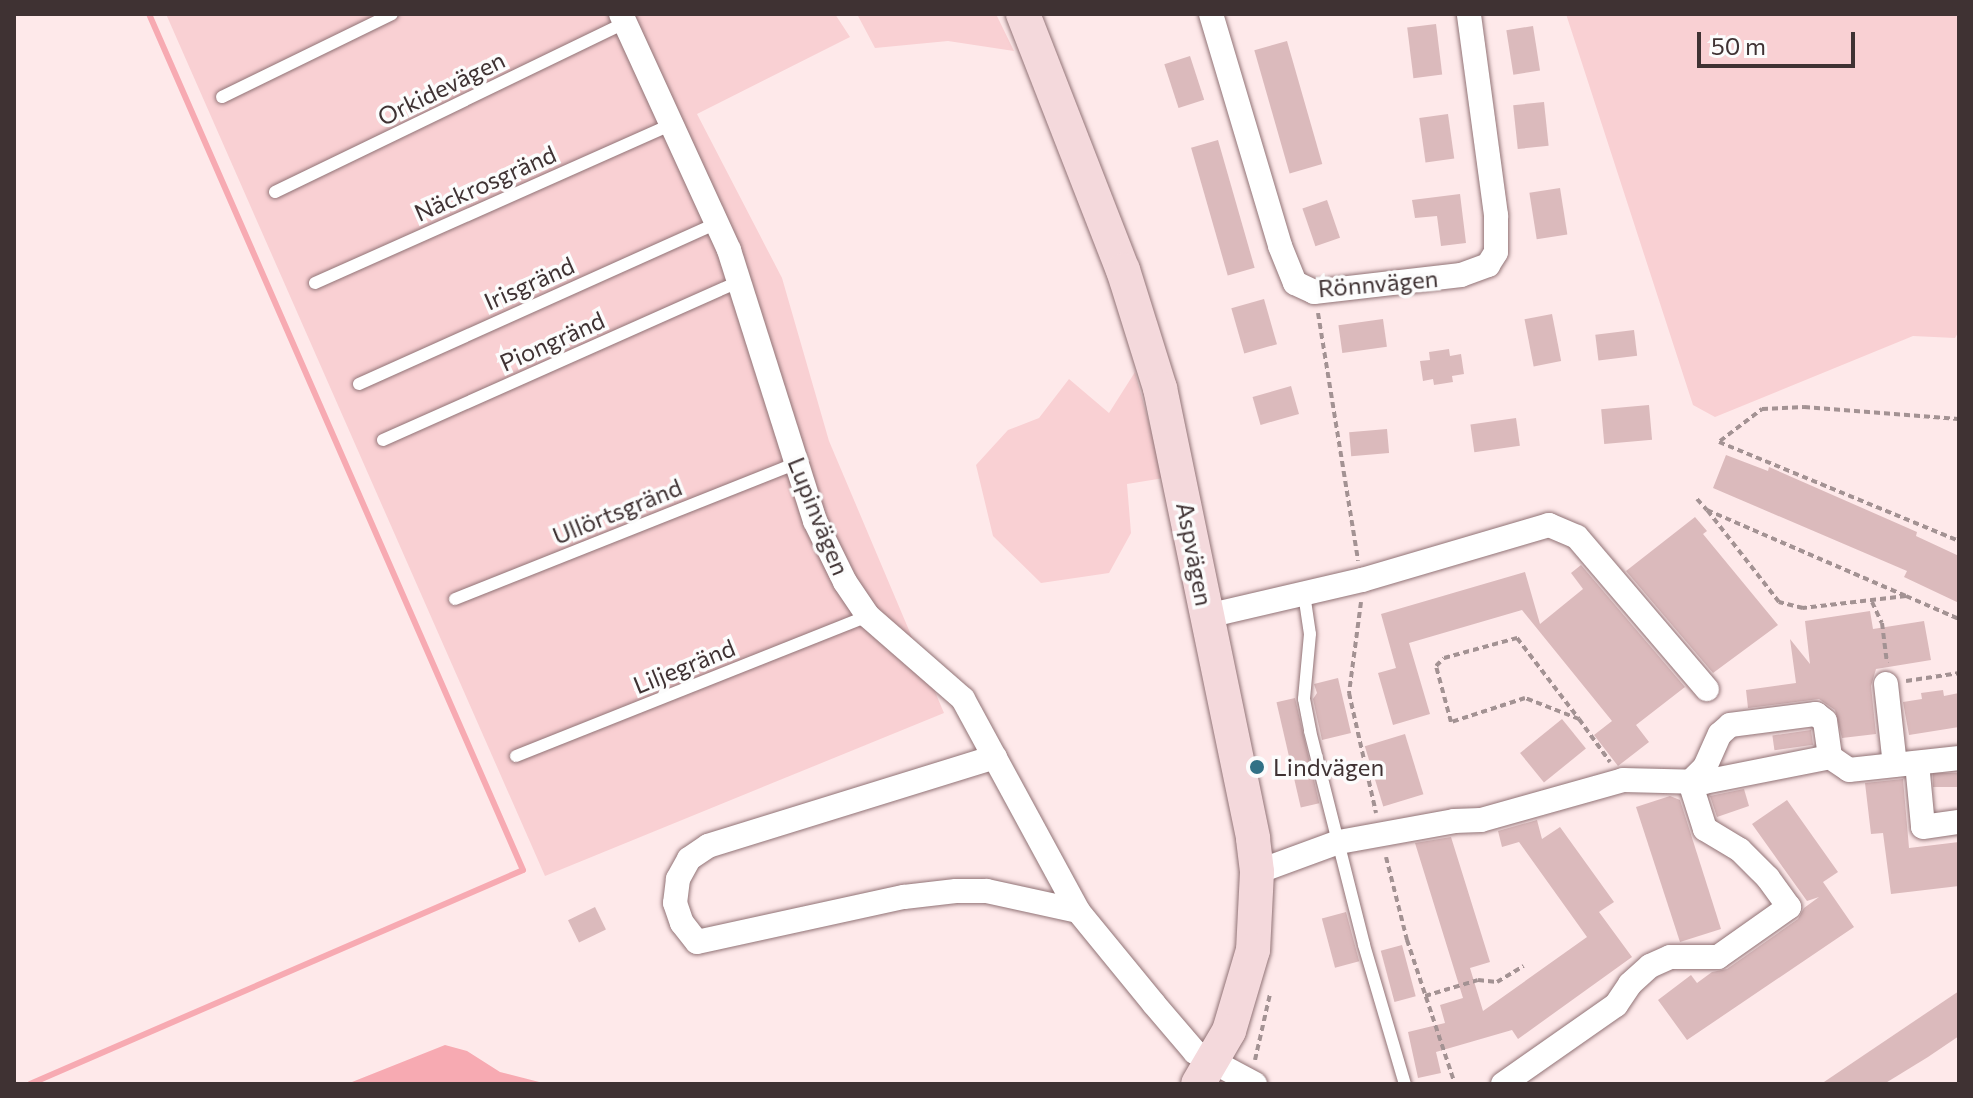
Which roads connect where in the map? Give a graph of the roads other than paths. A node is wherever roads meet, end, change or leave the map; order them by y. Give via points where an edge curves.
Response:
1 (392, 14) edge
2 (1023, 14) edge
3 (1211, 14) edge
4 (1469, 14) edge
5 (623, 19) edge
6 (222, 97) dead end
7 (674, 123) junction
8 (275, 192) dead end
9 (718, 223) junction
10 (740, 281) junction
11 (315, 283) dead end
12 (359, 384) dead end
13 (383, 440) dead end
14 (796, 463) junction
15 (1304, 594) junction
16 (455, 599) dead end
17 (868, 616) junction
18 (1207, 616) junction
19 (1886, 684) road end
20 (1707, 689) dead end
21 (516, 756) dead end
22 (995, 757) junction
23 (1830, 757) junction
24 (1959, 758) edge
25 (1906, 764) junction
26 (1690, 782) junction
27 (1959, 822) edge
28 (1339, 842) junction
29 (1257, 872) junction
30 (1078, 911) junction
31 (1206, 1073) edge
32 (1255, 1084) edge
33 (1405, 1084) edge
34 (1503, 1084) edge

1 - 6 lane
2 - 18 street, Aspvägen via 1148,345
3 - 4 street, Rönnvägen via 1280,246 1295,283 1314,292 1461,275 1488,265 1496,252 1496,215
5 - 7 street, Lupinvägen
5 - 8 lane, Orkidevägen
7 - 9 street, Lupinvägen
7 - 11 lane, Näckrosgränd
9 - 10 street, Lupinvägen
9 - 12 lane, Irisgränd
10 - 13 lane, Piongränd
10 - 14 street, Lupinvägen
14 - 16 lane, Ullörtsgränd
14 - 17 street, Lupinvägen via 815,521
15 - 18 street
15 - 20 street via 1549,525 1577,537
15 - 28 lane via 1310,634 1304,699
17 - 21 lane, Liljegränd
17 - 22 street, Lupinvägen via 963,699
18 - 29 street, Aspvägen
19 - 25 street
22 - 30 street, Lupinvägen
22 - 30 street via 708,846 689,859 678,879 675,903 682,923 697,942 904,897 956,891 987,891
23 - 25 street via 1849,770
23 - 26 street
23 - 26 street via 1825,721 1816,714 1730,725
24 - 25 street
25 - 27 street via 1923,827
26 - 28 street via 1623,780 1481,820
26 - 34 street via 1705,829 1740,850 1789,907 1718,957 1670,957 1650,966 1616,1005
28 - 29 street
28 - 33 lane
29 - 31 street, Aspvägen via 1253,950 1241,999
30 - 31 street, Lupinvägen via 1195,1052
31 - 32 street

